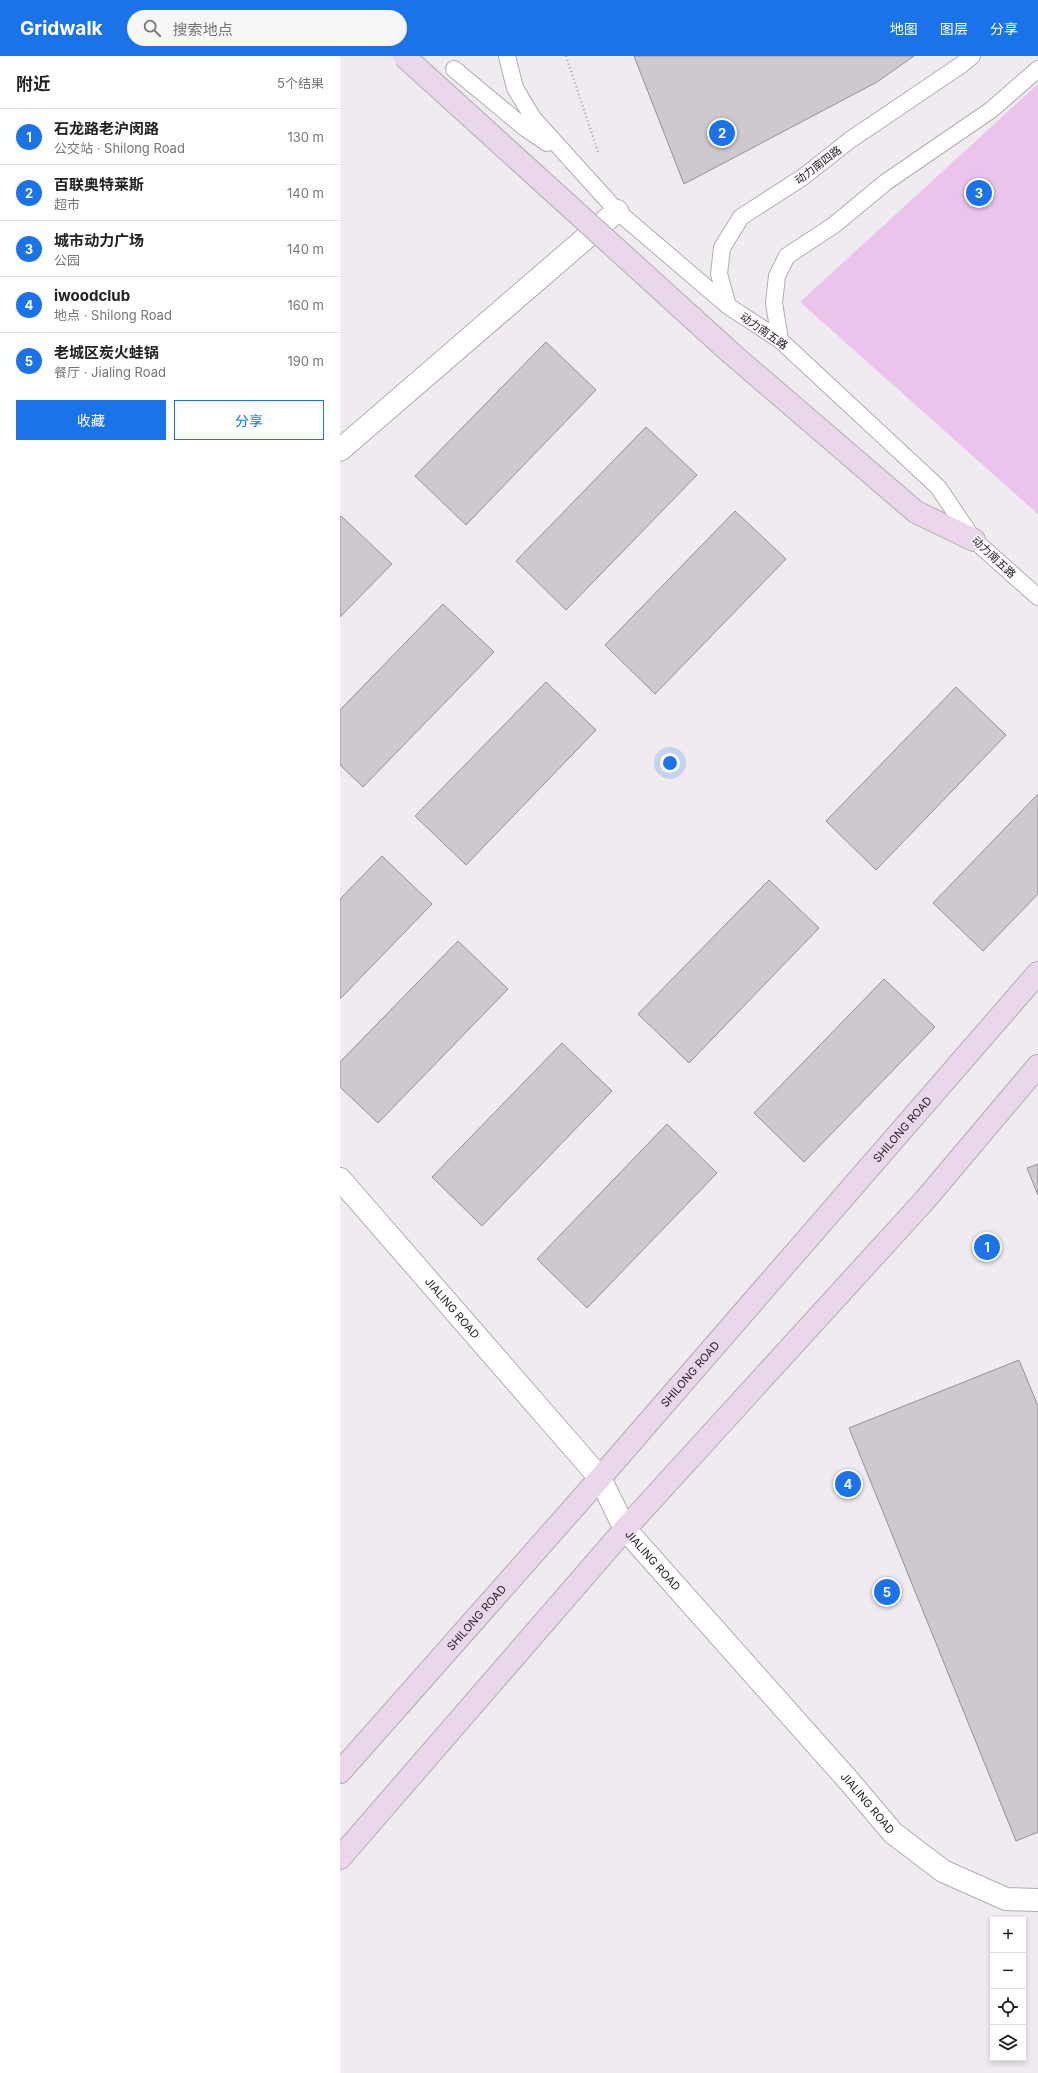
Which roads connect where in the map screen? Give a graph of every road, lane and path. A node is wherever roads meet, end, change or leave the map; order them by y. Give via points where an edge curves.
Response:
1 (404, 56) edge
2 (506, 56) edge
3 (566, 56) edge
4 (972, 56) edge
5 (454, 69) dead end
6 (1038, 69) edge
7 (598, 153) dead end
8 (569, 158) junction
9 (617, 211) junction
10 (728, 306) junction
11 (780, 340) junction
12 (340, 450) edge
13 (974, 540) junction
14 (1009, 571) junction
15 (1038, 582) edge
16 (1038, 597) edge
17 (1038, 973) edge
18 (1038, 1066) edge
19 (340, 1179) edge
20 (600, 1478) junction
21 (625, 1529) junction
22 (340, 1772) edge
23 (340, 1858) edge
24 (1038, 1900) edge

1 - 13 main road, bridge via 732,354 916,512
2 - 8 lane, 动力南五路 via 515,88 533,118
3 - 7 path
4 - 10 lane, 动力南四路 via 850,140 804,177 741,217 722,248 719,274
5 - 8 lane via 525,128
6 - 11 lane via 991,110 886,182 834,225 787,256 777,276 774,303
8 - 9 lane, 动力南五路
9 - 10 lane, 动力南五路
9 - 12 street
10 - 11 lane, 动力南五路
11 - 13 lane, 动力南五路 via 938,487
13 - 14 lane, 动力南五路
14 - 15 lane
14 - 16 lane, 动力南五路
17 - 20 main road, SHILONG ROAD
18 - 21 main road via 925,1200
19 - 20 street, JIALING ROAD
20 - 21 street, JIALING ROAD
20 - 22 main road, SHILONG ROAD
21 - 23 main road
21 - 24 street, JIALING ROAD via 893,1833 943,1871 1006,1899

